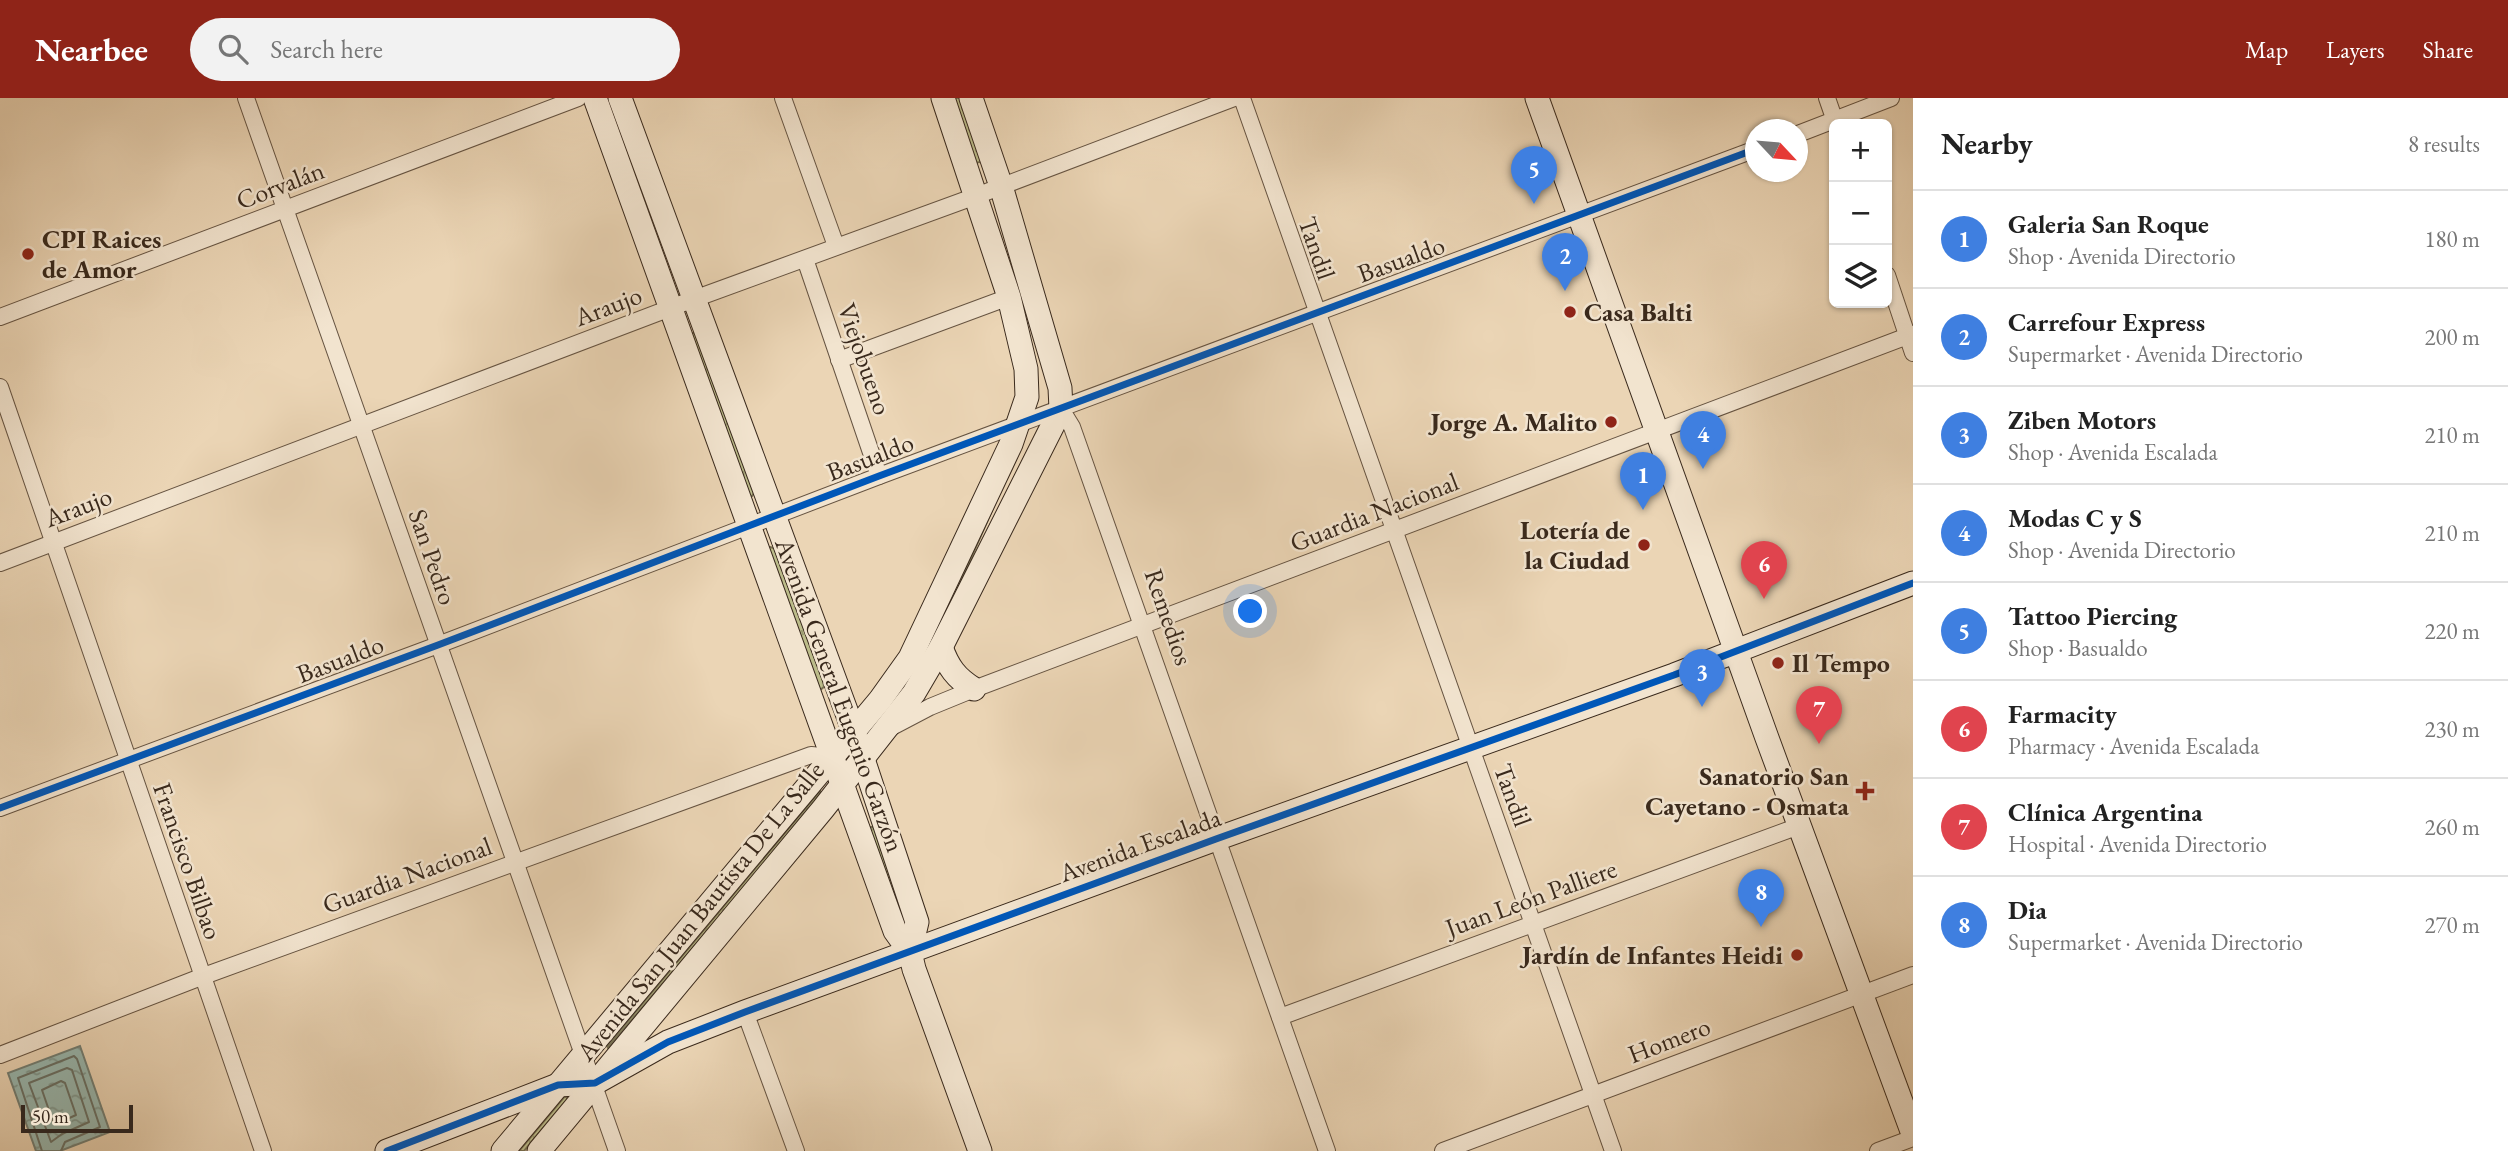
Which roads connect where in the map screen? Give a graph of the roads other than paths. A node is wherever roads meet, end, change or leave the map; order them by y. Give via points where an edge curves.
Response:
1 (246, 98) edge
2 (578, 98) edge
3 (595, 98) edge
4 (620, 98) edge
5 (783, 98) edge
6 (943, 98) edge
7 (971, 98) edge
8 (1234, 98) edge
9 (1242, 98) edge
10 (1537, 98) edge
11 (1826, 98) edge
12 (1891, 98) edge
13 (1834, 119) edge
14 (1842, 119) edge
15 (1829, 124) edge
16 (1808, 131) edge
17 (1745, 153) edge
18 (1001, 186) junction
19 (976, 196) junction
20 (285, 209) junction
21 (1580, 214) junction
22 (836, 246) junction
23 (804, 259) junction
24 (1892, 288) edge
25 (1009, 297) junction
26 (694, 299) junction
27 (671, 308) junction
28 (1317, 313) junction
29 (0, 317) edge
30 (1910, 335) edge
31 (1913, 353) edge
32 (839, 360) junction
33 (0, 387) edge
34 (1061, 410) junction
35 (1018, 425) junction
36 (362, 426) junction
37 (1656, 432) junction
38 (879, 475) junction
39 (774, 517) junction
40 (750, 526) junction
41 (1394, 531) junction
42 (53, 543) junction
43 (0, 563) edge
44 (1913, 583) edge
45 (1142, 625) junction
46 (438, 645) junction
47 (941, 648) junction
48 (1736, 651) junction
49 (974, 689) junction
50 (883, 731) junction
51 (854, 732) junction
52 (1469, 747) junction
53 (833, 757) junction
54 (861, 759) junction
55 (128, 761) junction
56 (841, 783) junction
57 (0, 808) edge
58 (1799, 826) junction
59 (1216, 839) junction
60 (515, 862) junction
61 (1533, 923) junction
62 (910, 952) junction
63 (1913, 975) edge
64 (201, 977) junction
65 (1860, 994) junction
66 (745, 1012) junction
67 (1280, 1017) junction
68 (0, 1055) edge
69 (584, 1055) junction
70 (595, 1083) junction
71 (558, 1085) junction
72 (1592, 1095) junction
73 (473, 1118) junction
74 (1913, 1136) edge
75 (263, 1151) edge
76 (387, 1151) edge
77 (502, 1151) edge
78 (540, 1151) edge
79 (617, 1151) edge
80 (796, 1151) edge
81 (980, 1151) edge
82 (1327, 1151) edge
83 (1443, 1151) edge
84 (1613, 1151) edge
85 (1878, 1151) edge

1 - 20 street, San Pedro
2 - 20 street, Corvalán
3 - 27 street, Avenida General Eugenio Garzón
4 - 26 street, Avenida General Eugenio Garzón
5 - 22 street
6 - 19 street
7 - 18 street, Remedios
8 - 18 street, Araujo
9 - 28 street, Tandil
10 - 21 street
11 - 13 street
12 - 14 street
15 - 16 street
17 - 21 street, Basualdo
18 - 19 street, Araujo
18 - 34 street, Remedios via 1060,388
19 - 22 street, Araujo
19 - 25 street
20 - 29 street, Corvalán
20 - 36 street, San Pedro
21 - 28 street, Basualdo
21 - 37 street
22 - 23 street, Araujo
23 - 26 street, Araujo
23 - 32 street, Viejobueno
24 - 30 street
25 - 32 street
25 - 35 street via 1026,369 1027,397
26 - 27 street, Araujo
26 - 39 street, Avenida General Eugenio Garzón
27 - 36 street, Araujo
27 - 40 street, Avenida General Eugenio Garzón
28 - 34 street, Basualdo
28 - 41 street, Tandil
30 - 31 street
30 - 37 street, Guardia Nacional
32 - 38 street, Viejobueno
33 - 42 street, Francisco Bilbao
34 - 35 street, Basualdo
34 - 45 street, Remedios via 1072,428
34 - 47 street, Avenida San Juan Bautista De La Salle
35 - 38 street, Basualdo
35 - 51 street, Avenida San Juan Bautista De La Salle via 910,657
36 - 42 street, Araujo
36 - 46 street, San Pedro
37 - 41 street, Guardia Nacional
37 - 48 street
38 - 39 street, Basualdo
39 - 40 street, Basualdo
39 - 51 street, Avenida General Eugenio Garzón
40 - 46 street, Basualdo
40 - 53 street, Avenida General Eugenio Garzón
41 - 45 street, Guardia Nacional
41 - 52 street, Tandil
42 - 43 street, Araujo
42 - 55 street, Francisco Bilbao
44 - 48 street, Avenida Escalada
45 - 49 street, Guardia Nacional
45 - 59 street, Remedios
46 - 55 street, Basualdo
46 - 60 street, San Pedro
47 - 49 street via 957,678
47 - 50 street, Avenida San Juan Bautista De La Salle
48 - 52 street, Avenida Escalada
48 - 58 street
49 - 50 street, Guardia Nacional
50 - 51 street, Guardia Nacional
50 - 54 street, Avenida San Juan Bautista De La Salle
51 - 53 street, Avenida San Juan Bautista De La Salle
51 - 54 street, Avenida General Eugenio Garzón
52 - 59 street, Avenida Escalada
52 - 61 street, Tandil
53 - 56 street, Avenida General Eugenio Garzón
53 - 60 street, Guardia Nacional via 811,755
53 - 69 street, Avenida San Juan Bautista De La Salle
54 - 56 street, Avenida San Juan Bautista De La Salle
54 - 62 street, Avenida General Eugenio Garzón via 917,922
55 - 57 street, Basualdo
55 - 64 street, Francisco Bilbao
56 - 62 street, Avenida General Eugenio Garzón via 895,931
56 - 70 street, Avenida San Juan Bautista De La Salle
58 - 61 street, Juan León Palliere
58 - 65 street
59 - 62 street, Avenida Escalada
59 - 67 street, Remedios
60 - 64 street, Guardia Nacional
60 - 69 street, San Pedro
61 - 67 street, Juan León Palliere
61 - 72 street, Tandil
62 - 66 street, Avenida Escalada
62 - 81 street, Avenida General Eugenio Garzón
63 - 65 street, Homero
64 - 68 street, Guardia Nacional
64 - 75 street, Francisco Bilbao
65 - 72 street, Homero
65 - 74 street
66 - 70 street, Avenida Escalada via 668,1042
66 - 80 street
67 - 82 street, Remedios
69 - 70 street, San Pedro
69 - 71 street, Avenida San Juan Bautista De La Salle
70 - 71 street, Avenida Escalada
70 - 78 street, Avenida San Juan Bautista De La Salle
70 - 79 street, San Pedro
71 - 73 street, Avenida Escalada
71 - 77 street, Avenida San Juan Bautista De La Salle
72 - 83 street, Homero
72 - 84 street, Tandil
73 - 76 street, Avenida Escalada
73 - 77 street via 498,1130
74 - 85 street

